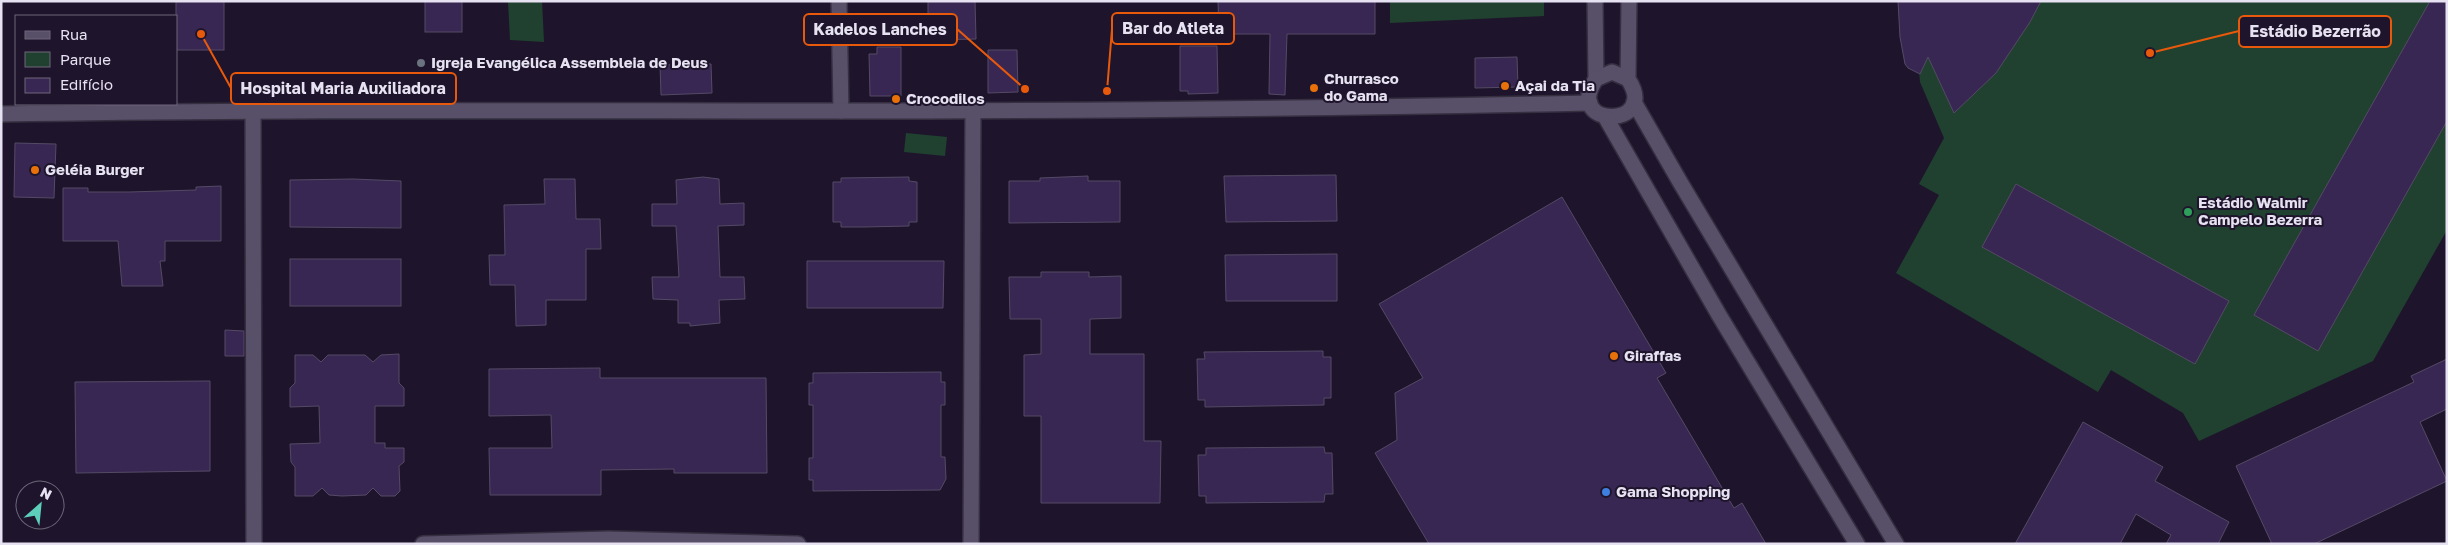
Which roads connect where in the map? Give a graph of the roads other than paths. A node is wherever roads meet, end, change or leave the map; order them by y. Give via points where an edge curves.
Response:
1 (840, 1) edge
2 (1595, 1) edge
3 (1628, 1) edge
4 (1596, 79) junction
5 (1628, 79) junction
6 (1634, 102) junction
7 (1590, 103) junction
8 (253, 110) junction
9 (841, 111) junction
10 (972, 111) junction
11 (1, 114) edge
12 (1606, 118) junction
13 (631, 541) edge
14 (254, 544) edge
15 (423, 544) edge
16 (798, 544) edge
17 (971, 544) edge
18 (1857, 544) edge
19 (1896, 544) edge

1 - 9 street
2 - 4 street
3 - 5 street
4 - 5 street via 1612,72
4 - 7 street via 1589,94
5 - 6 street via 1634,87
6 - 12 street via 1623,115
6 - 19 street
7 - 10 street
7 - 12 street
8 - 9 street
8 - 11 street
8 - 14 street
9 - 10 street
10 - 17 street
12 - 18 street via 1719,315
13 - 15 street
13 - 16 street

